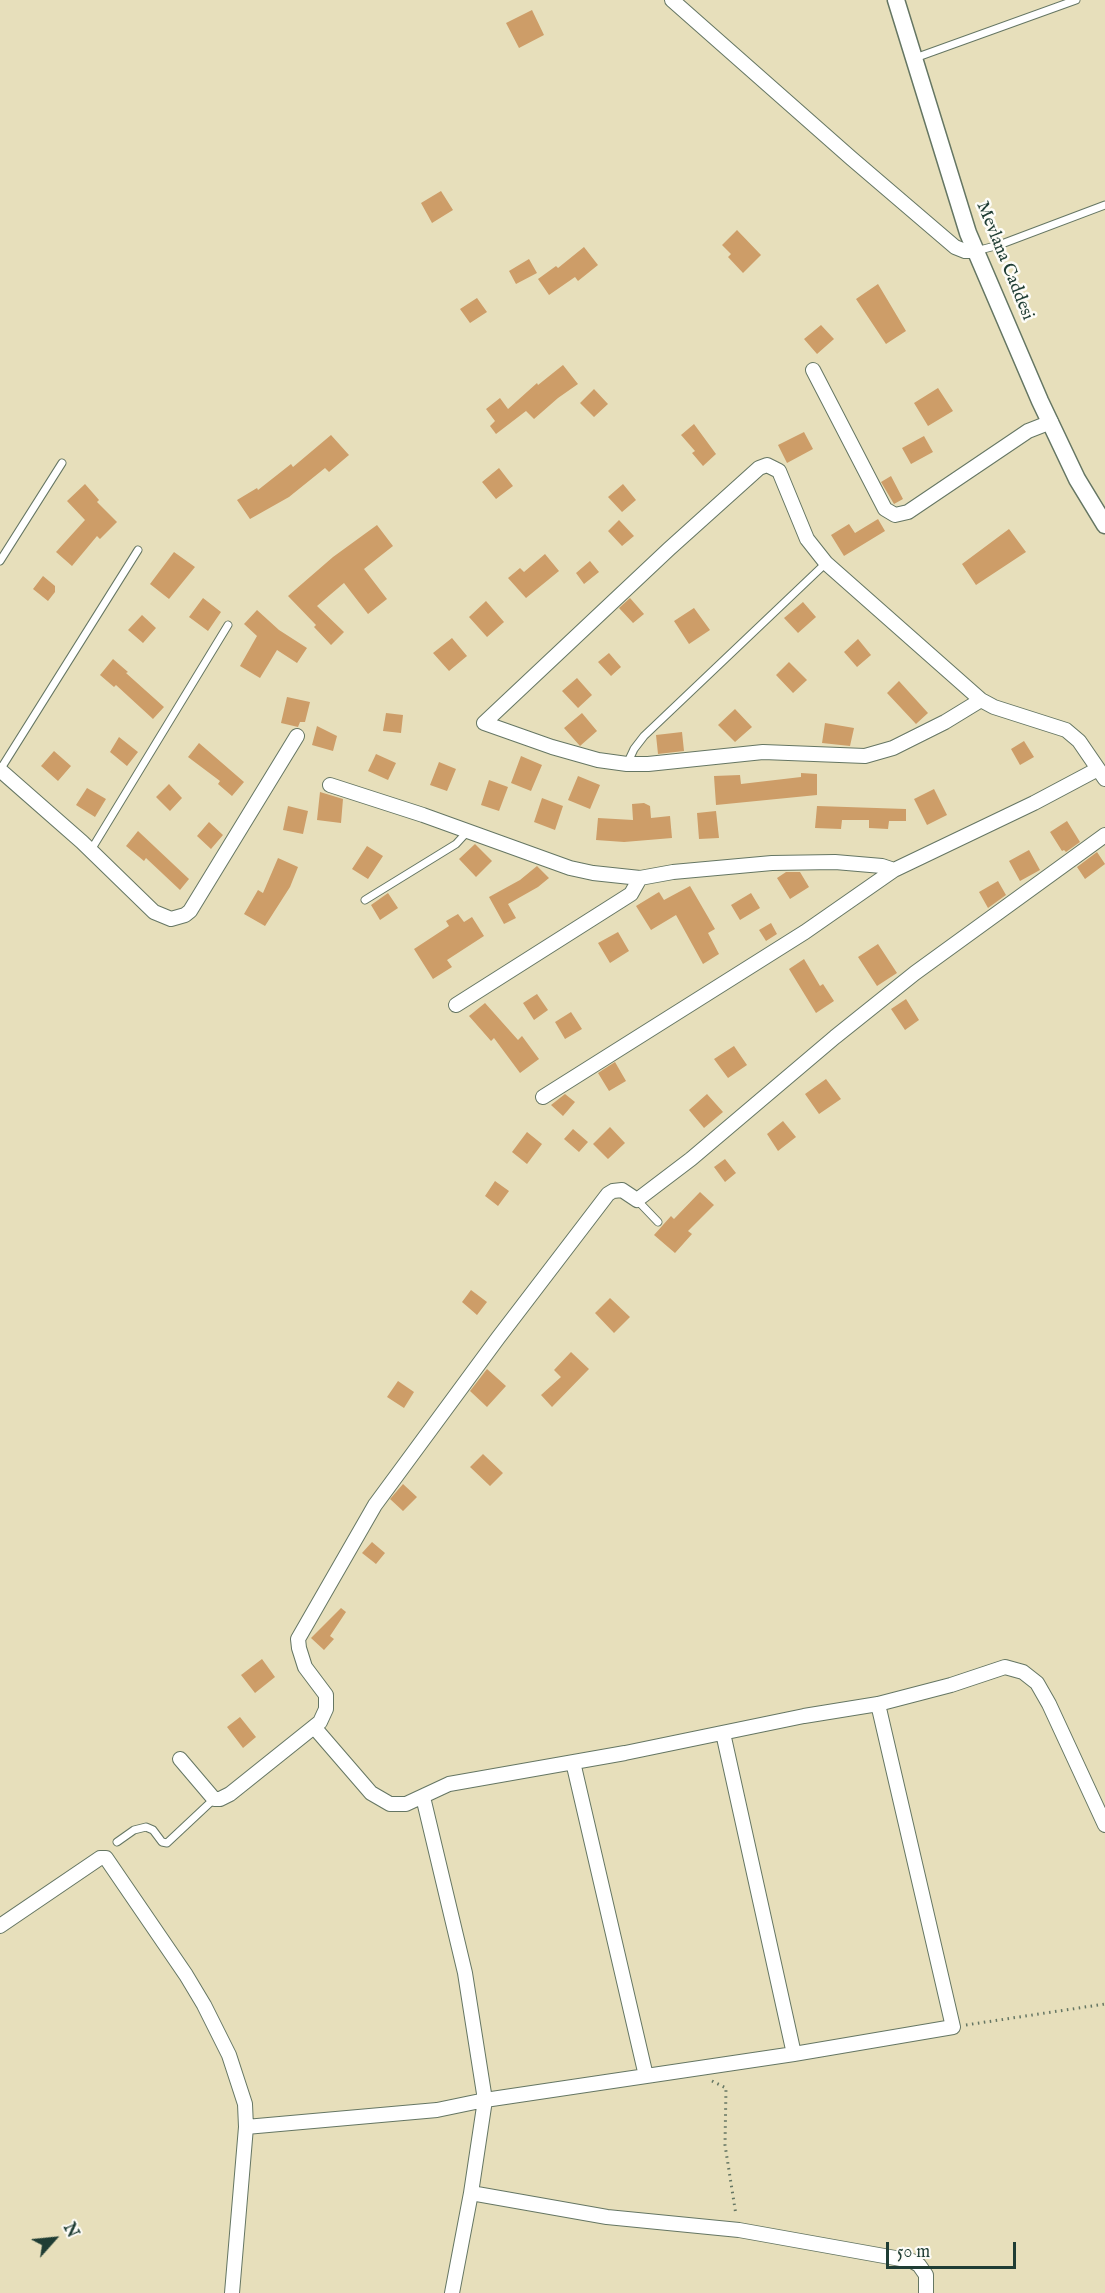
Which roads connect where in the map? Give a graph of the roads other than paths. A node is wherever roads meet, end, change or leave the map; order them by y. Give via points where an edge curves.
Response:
1 (672, 0) edge
2 (896, 0) edge
3 (1076, 0) edge
4 (915, 58) junction
5 (1105, 205) edge
6 (976, 251) junction
7 (813, 370) dead end
8 (1051, 422) junction
9 (62, 463) dead end
10 (1105, 525) edge
11 (138, 550) dead end
12 (0, 561) edge
13 (826, 563) junction
14 (228, 625) dead end
15 (981, 700) junction
16 (297, 736) dead end
17 (627, 764) junction
18 (0, 770) edge
19 (1102, 774) edge
20 (330, 785) dead end
21 (467, 832) junction
22 (1105, 835) edge
23 (91, 850) junction
24 (894, 870) junction
25 (640, 878) junction
26 (365, 900) dead end
27 (456, 1005) dead end
28 (543, 1096) dead end
29 (637, 1200) junction
30 (658, 1222) dead end
31 (879, 1704) junction
32 (314, 1728) junction
33 (723, 1733) junction
34 (180, 1759) dead end
35 (573, 1762) junction
36 (423, 1797) junction
37 (214, 1798) junction
38 (1105, 1825) edge
39 (117, 1842) dead end
40 (0, 1926) edge
41 (794, 2054) junction
42 (646, 2076) junction
43 (485, 2100) junction
44 (246, 2127) junction
45 (471, 2193) junction
46 (232, 2293) edge
47 (452, 2293) edge
48 (926, 2293) edge

1 - 6 street via 955,247
2 - 4 street, Mevlana Caddesi
3 - 4 lane
4 - 6 street, Mevlana Caddesi
5 - 6 lane
6 - 8 street, Mevlana Caddesi
7 - 8 street via 885,509 895,515 908,512 1028,431
8 - 10 street, Mevlana Caddesi via 1077,479
9 - 12 lane
11 - 18 lane
13 - 15 street
13 - 17 lane via 644,736
13 - 17 street via 807,538 779,471 763,466 484,723 552,747
14 - 23 lane
15 - 17 street via 893,748 865,756 763,752
15 - 19 street via 1066,730
16 - 23 street via 185,915 171,919 154,912
18 - 23 street
19 - 24 street
20 - 21 street
21 - 25 street via 570,868
21 - 26 lane via 456,844
22 - 29 street via 915,973
24 - 25 street via 835,862 772,863
24 - 28 street via 805,932
25 - 27 street via 631,894
29 - 30 lane
29 - 32 street via 622,1190 608,1194 375,1505 298,1639 305,1667 326,1695 324,1716
31 - 33 street
31 - 38 street via 1005,1667 1023,1672 1037,1683 1049,1704
31 - 41 street via 952,2027
32 - 36 street via 377,1797 390,1804 406,1804
32 - 37 street via 230,1794
33 - 35 street
33 - 41 street
34 - 37 street
35 - 36 street via 449,1784
35 - 42 street
36 - 43 street via 465,1973
37 - 39 lane via 167,1843 146,1827
40 - 44 street via 99,1858 109,1859 186,1975 220,2036 242,2089
41 - 42 street
42 - 43 street
43 - 44 street via 437,2110
43 - 45 street
44 - 46 street
45 - 47 street
45 - 48 street via 607,2217 739,2230 912,2261 926,2275

